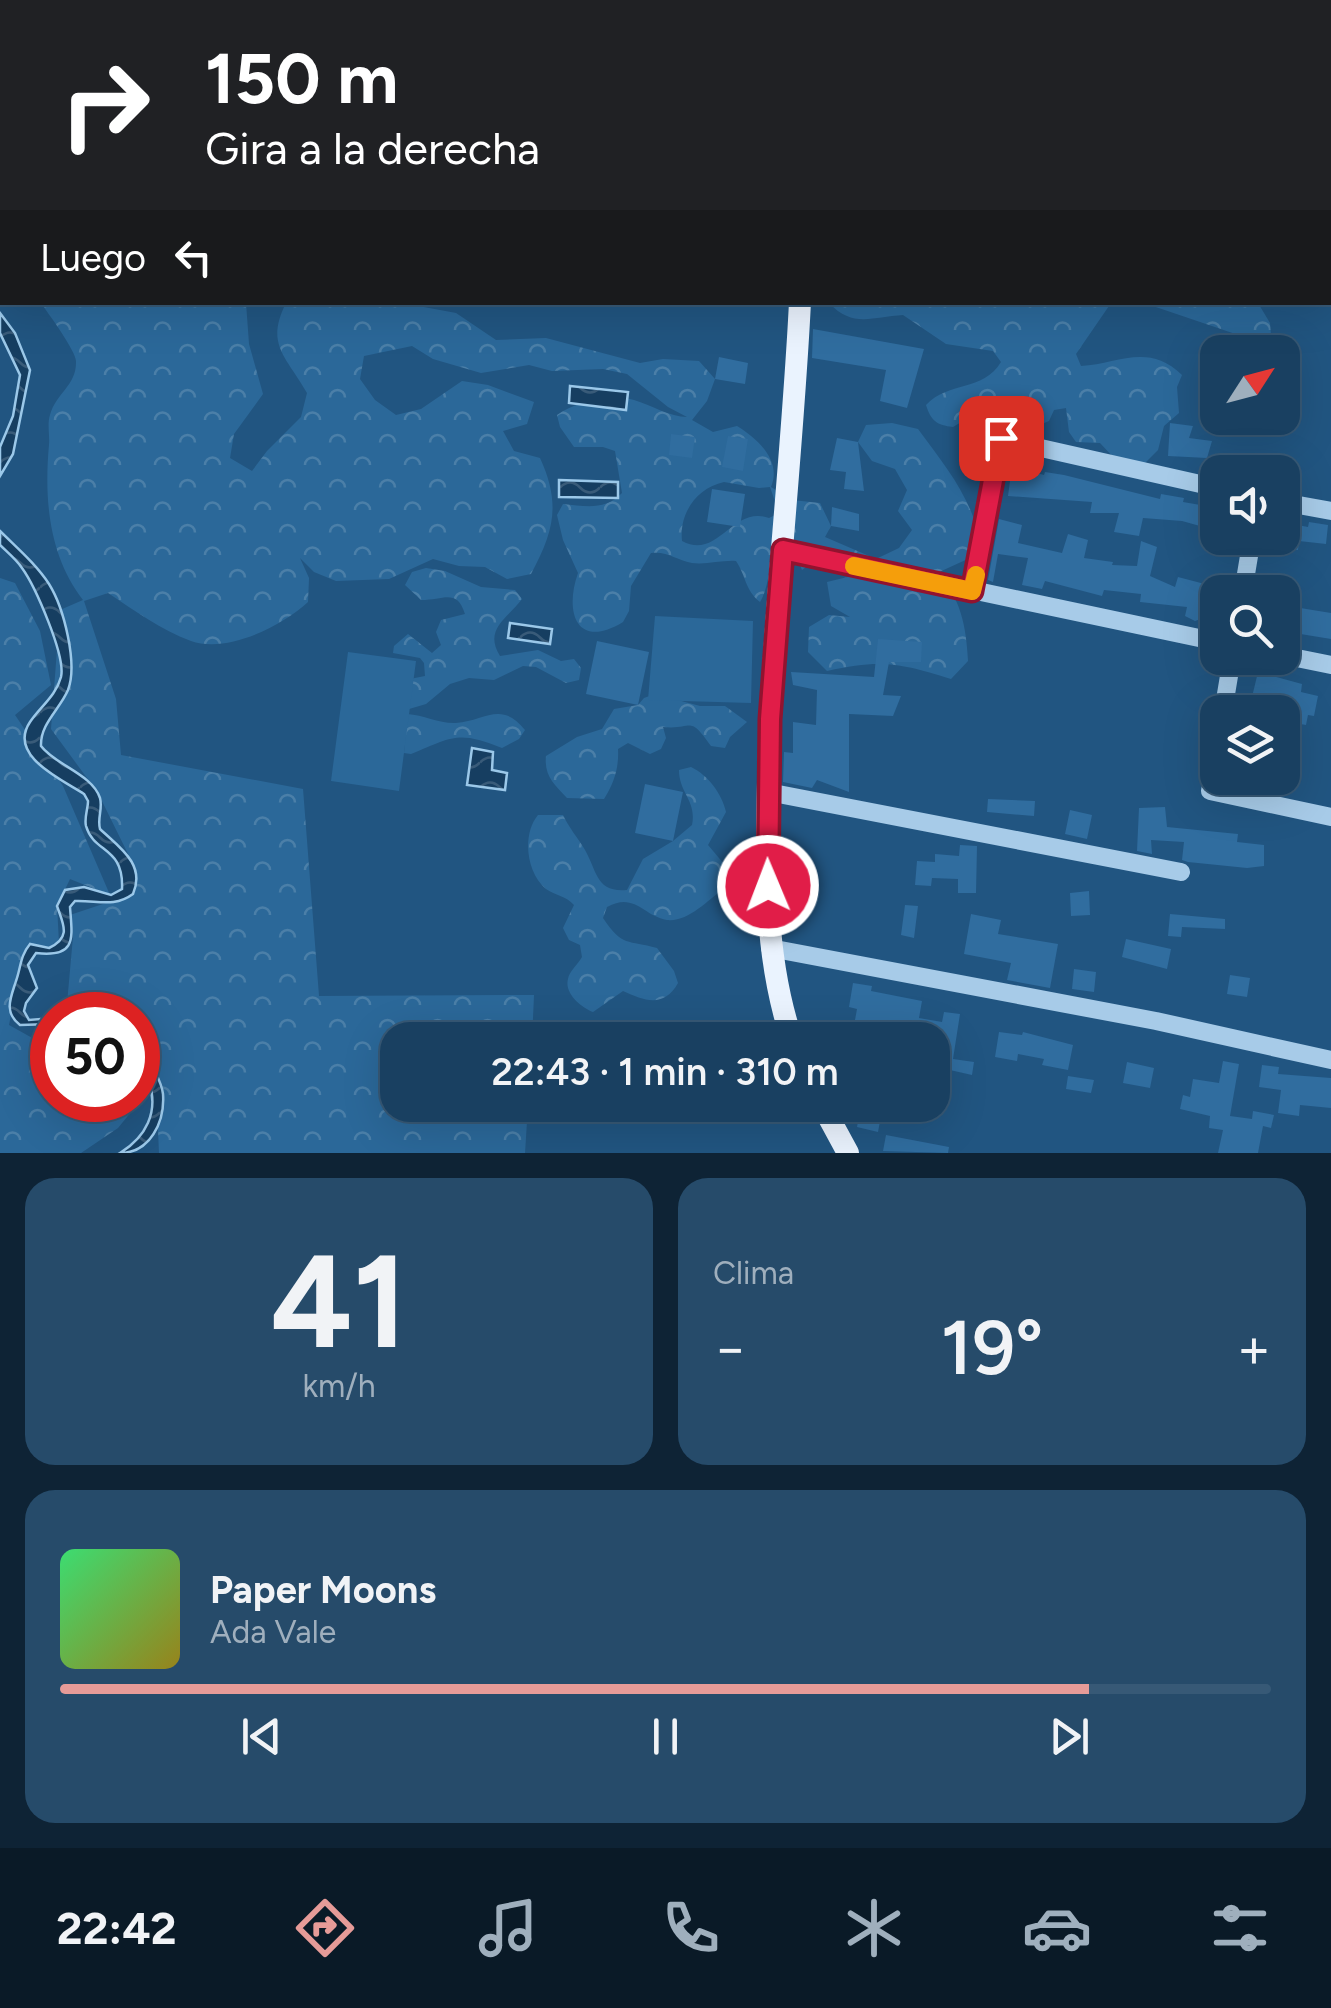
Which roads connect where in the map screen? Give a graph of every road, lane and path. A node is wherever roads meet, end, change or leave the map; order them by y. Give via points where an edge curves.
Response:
1 (800, 305) edge
2 (1200, 484) edge
3 (1300, 506) edge
4 (1331, 512) edge
5 (783, 550) junction
6 (972, 591) junction
7 (1200, 638) edge
8 (1300, 659) edge
9 (1331, 665) edge
10 (768, 792) junction
11 (1232, 795) edge
12 (1331, 817) edge
13 (1181, 872) dead end
14 (770, 948) junction
15 (788, 1022) edge
16 (1331, 1060) edge
17 (831, 1122) edge
18 (848, 1153) edge

1 - 5 main road
2 - 6 street via 1001,438
3 - 4 street
5 - 6 street
5 - 10 main road
6 - 7 street
8 - 9 street
10 - 13 street
10 - 14 main road
11 - 12 street
14 - 15 main road
14 - 16 street
17 - 18 main road

